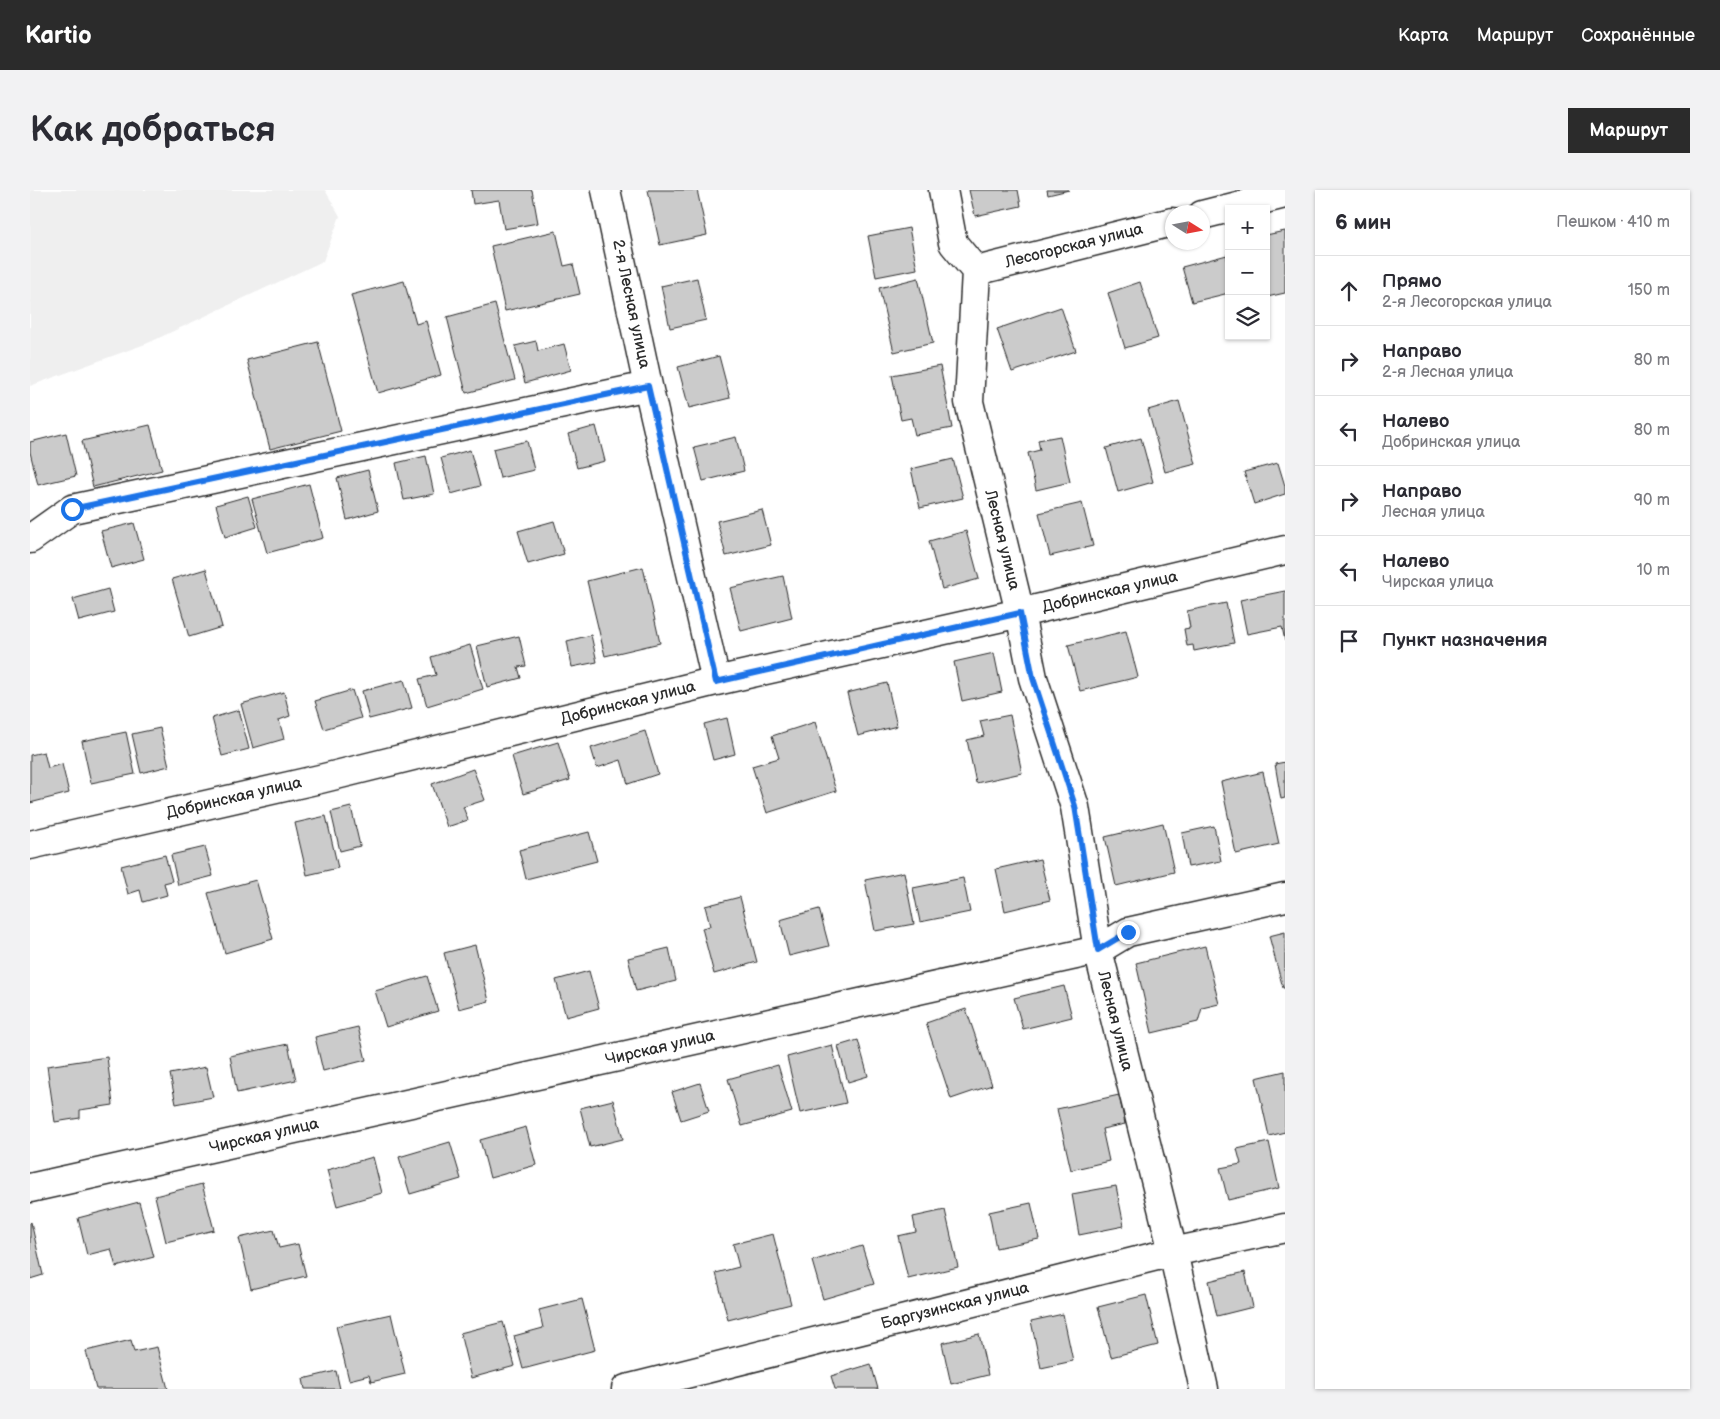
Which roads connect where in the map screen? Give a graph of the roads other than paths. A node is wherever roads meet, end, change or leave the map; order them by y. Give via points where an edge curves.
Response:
1 (606, 190) edge
2 (943, 190) edge
3 (1285, 194) edge
4 (1210, 213) edge
5 (1165, 224) edge
6 (976, 271) junction
7 (648, 386) junction
8 (30, 539) edge
9 (1285, 550) edge
10 (1020, 613) junction
11 (716, 682) junction
12 (30, 845) edge
13 (1285, 897) edge
14 (1098, 950) junction
15 (30, 1188) edge
16 (1285, 1228) edge
17 (1173, 1252) junction
18 (626, 1389) edge
19 (1204, 1389) edge

1 - 7 street, 2-я Лесная улица
2 - 6 street via 953,242
3 - 4 street
5 - 6 street, Лесогорская улица
6 - 10 street, Лесная улица via 969,402
7 - 8 street via 72,509
7 - 11 street, 2-я Лесная улица
9 - 10 street, Добринская улица
10 - 11 street, Добринская улица
10 - 14 street, Лесная улица via 1033,678 1075,806
11 - 12 street, Добринская улица via 320,779
13 - 14 street, Чирская улица via 1128,932
14 - 15 street, Чирская улица
14 - 17 street, Лесная улица
16 - 17 street, Баргузинская улица
17 - 18 street, Баргузинская улица
17 - 19 street, Лесная улица

